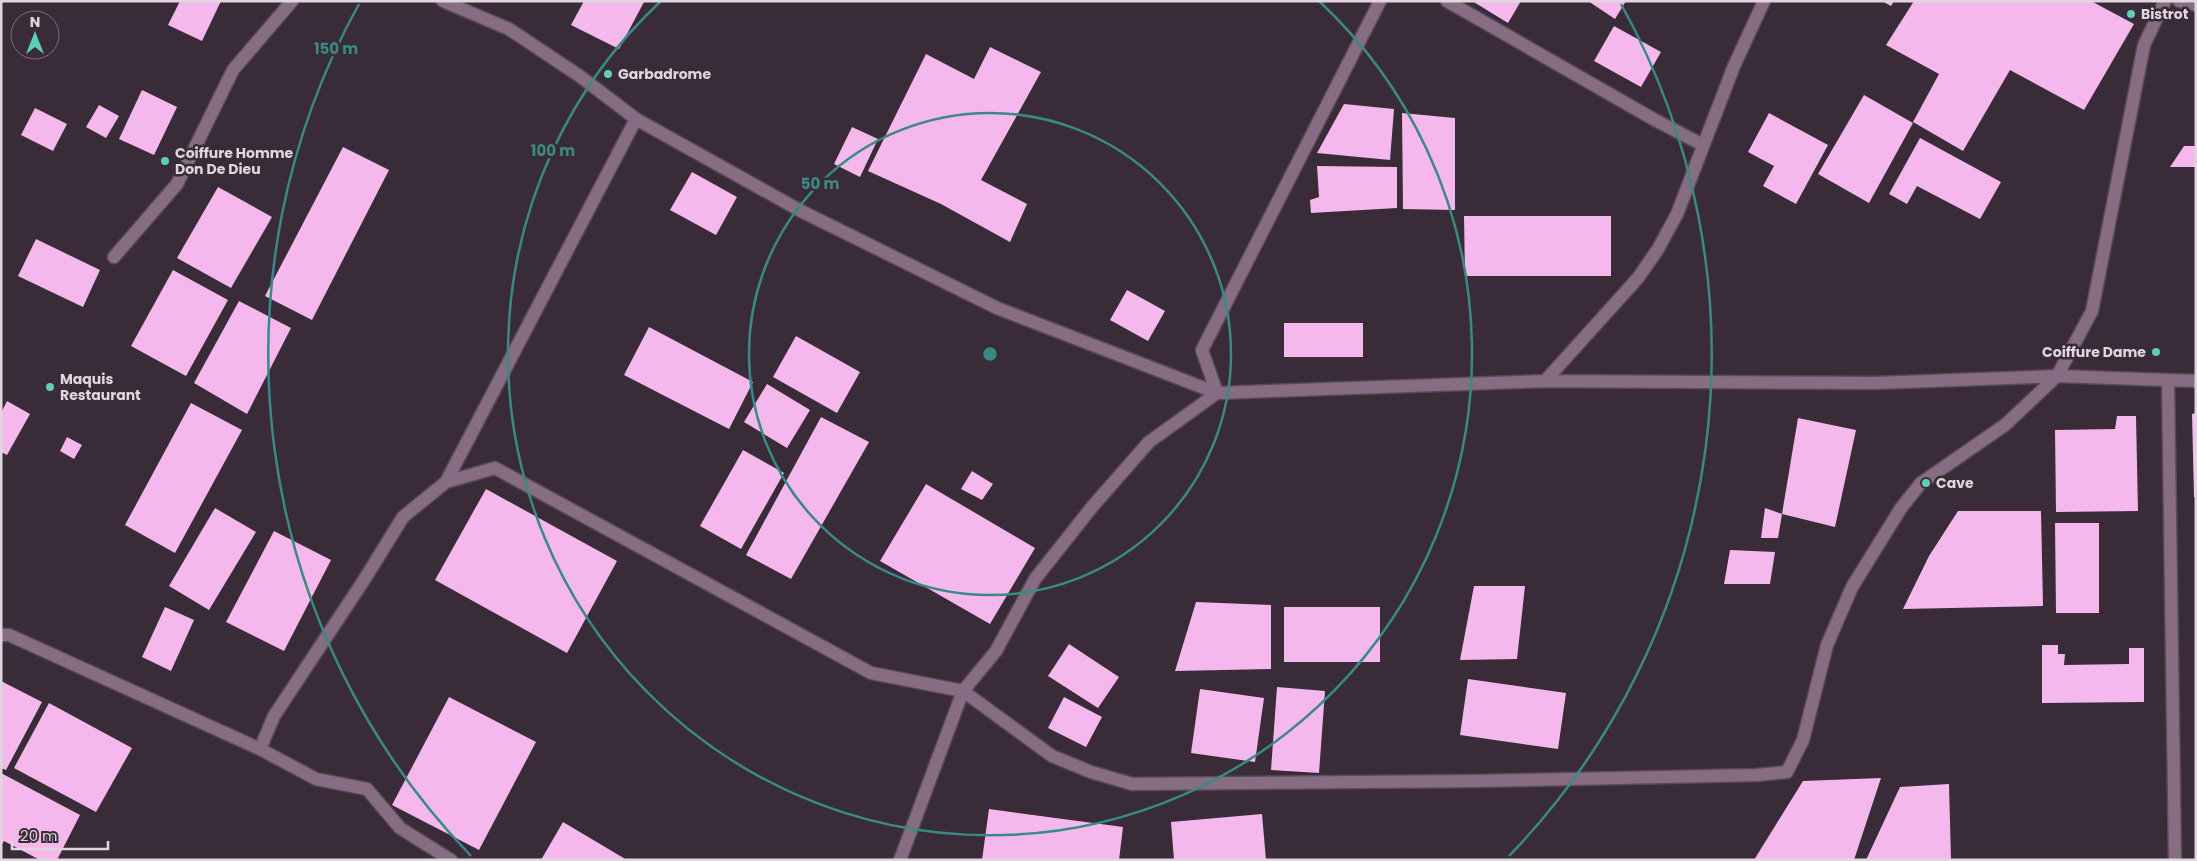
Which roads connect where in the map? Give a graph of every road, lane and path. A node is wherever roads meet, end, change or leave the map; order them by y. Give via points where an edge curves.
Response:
1 (292, 1) edge
2 (443, 1) edge
3 (1380, 1) edge
4 (1447, 1) edge
5 (1764, 1) edge
6 (2165, 1) edge
7 (2179, 1) edge
8 (2196, 5) edge
9 (636, 119) junction
10 (1703, 145) junction
11 (114, 257) dead end
12 (2057, 376) junction
13 (1546, 381) junction
14 (2168, 381) junction
15 (2196, 382) edge
16 (1217, 393) junction
17 (446, 482) junction
18 (1, 635) edge
19 (963, 691) junction
20 (260, 749) junction
21 (451, 860) edge
22 (900, 860) edge
23 (2175, 860) edge

1 - 11 street via 233,70 177,184
2 - 9 street via 509,29
3 - 16 street via 1202,350
4 - 10 street
5 - 10 street
6 - 12 street via 2144,45 2092,311
7 - 8 street
9 - 16 street via 802,211 997,308
9 - 17 street
10 - 13 street via 1692,180 1658,249 1638,278
12 - 13 street via 1876,383
12 - 14 street
12 - 19 street via 2005,425 1921,483 1901,508 1852,587 1827,645 1803,740 1787,772 1132,784 1052,756
13 - 16 street
14 - 15 street
14 - 23 street
16 - 19 street via 1150,442 1092,507 1035,579 996,651
17 - 19 street via 495,468 871,674
17 - 20 street via 403,518 274,716
18 - 20 street via 9,635
19 - 22 street
20 - 21 street via 316,779 367,788 400,828

